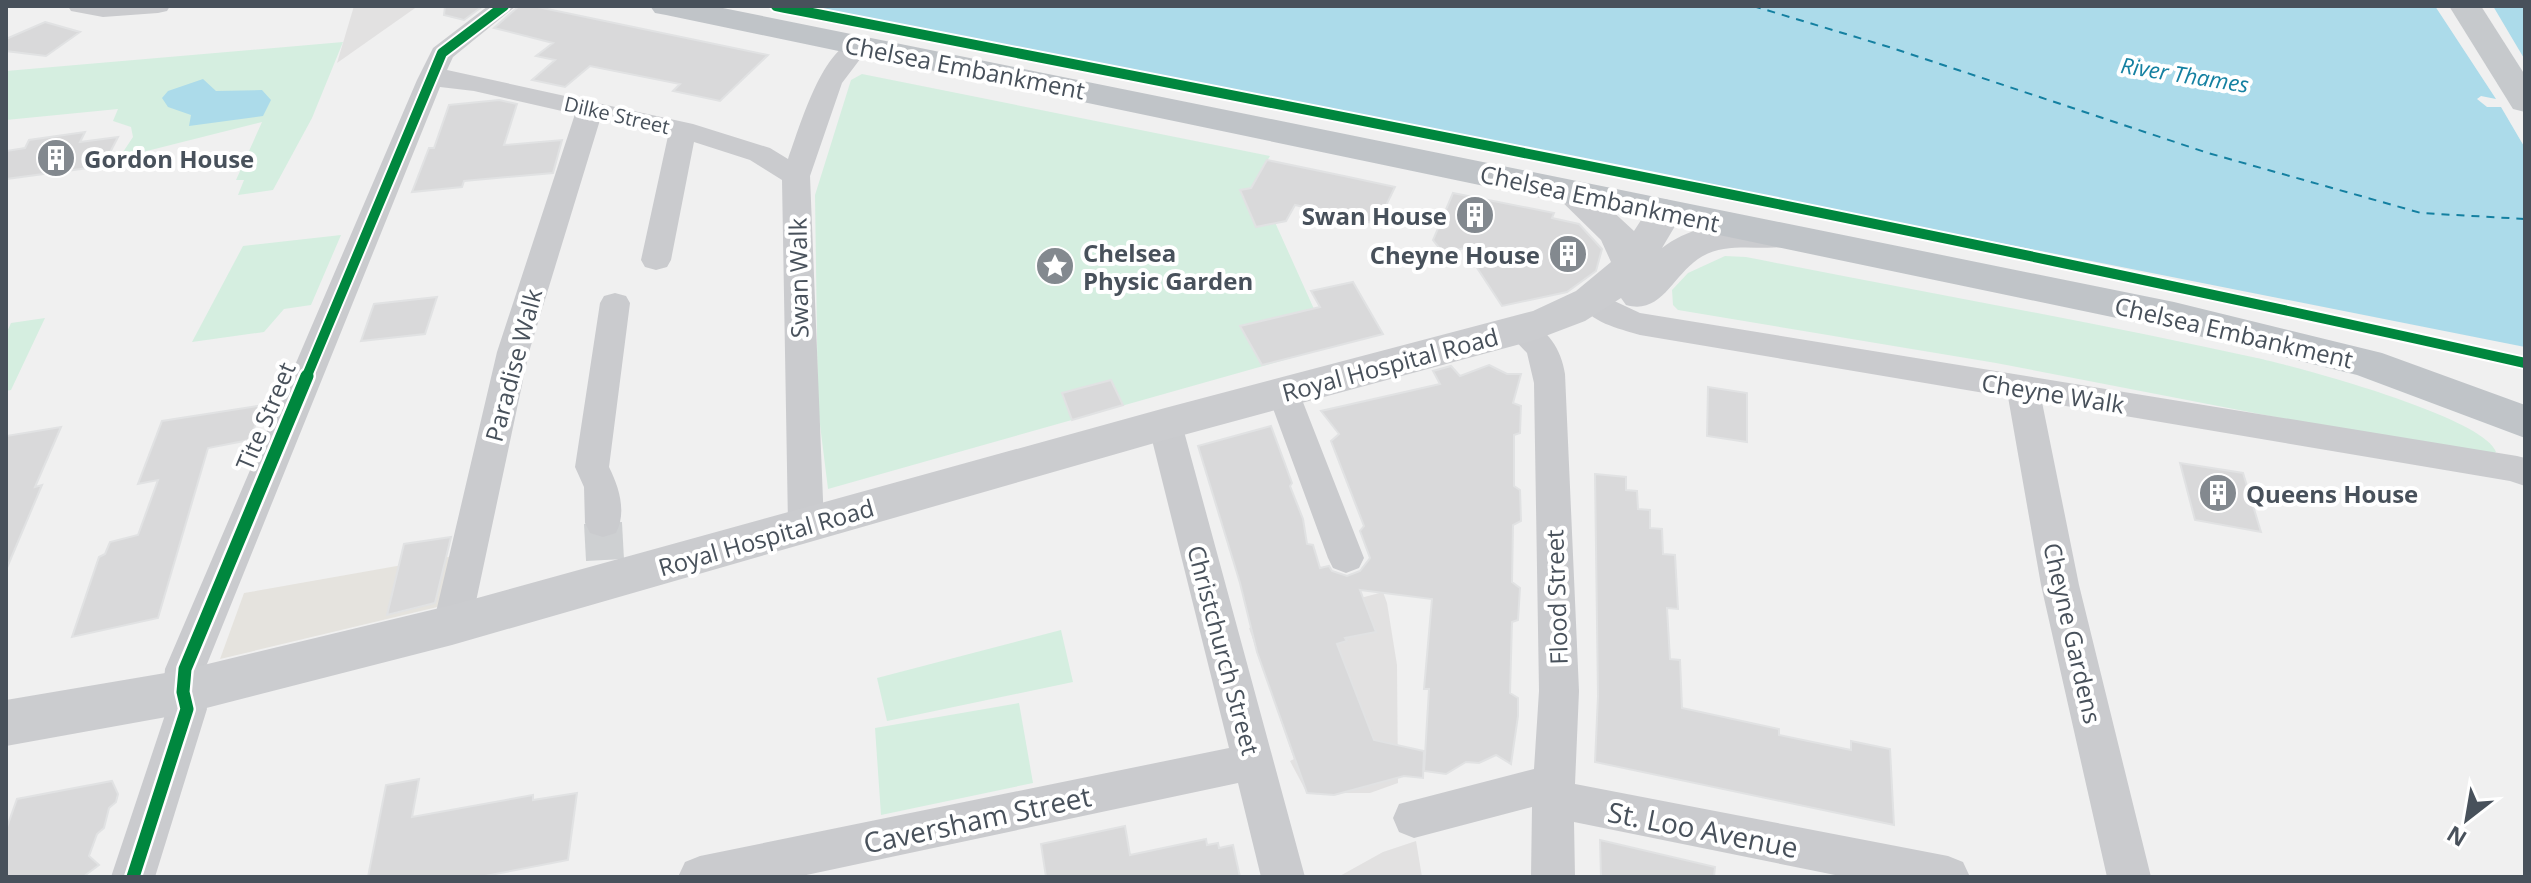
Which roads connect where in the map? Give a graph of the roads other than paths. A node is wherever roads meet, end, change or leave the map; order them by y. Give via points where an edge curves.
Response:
1 (80, 6) edge
2 (158, 6) edge
3 (504, 6) edge
4 (666, 6) edge
5 (2465, 6) edge
6 (857, 46) junction
7 (430, 80) junction
8 (2525, 102) edge
9 (590, 109) junction
10 (683, 130) junction
11 (796, 176) junction
12 (1569, 191) junction
13 (1665, 211) junction
14 (1782, 236) junction
15 (656, 260) dead end
16 (1631, 263) junction
17 (615, 303) dead end
18 (1606, 310) junction
19 (1521, 330) junction
20 (2023, 388) junction
21 (1283, 392) junction
22 (2509, 416) edge
23 (1165, 424) junction
24 (2523, 460) edge
25 (603, 523) tunnel mouth
26 (806, 525) junction
27 (1346, 558) dead end
28 (452, 625) junction
29 (183, 692) junction
30 (6, 723) edge
31 (1253, 761) junction
32 (1554, 791) junction
33 (1414, 818) dead end
34 (133, 877) edge
35 (700, 877) edge
36 (1283, 877) edge
37 (1553, 877) edge
38 (1948, 877) edge
39 (2129, 877) edge

1 - 2 street
3 - 7 street, Tite Street via 442,53
4 - 6 highway, Chelsea Embankment
5 - 8 main road
6 - 11 street, Swan Walk via 829,82
6 - 12 highway, Chelsea Embankment
7 - 9 street, Dilke Street via 461,80
7 - 29 street, Tite Street via 185,669
9 - 10 street, Dilke Street
9 - 28 street, Paradise Walk via 513,352
10 - 11 street, Dilke Street via 760,154
10 - 15 street
11 - 26 street, Swan Walk
12 - 13 highway, Chelsea Embankment
12 - 16 main road via 1617,234
13 - 14 highway, Chelsea Embankment
13 - 16 main road, Royal Hospital Road
14 - 18 main road via 1737,235 1685,247 1636,301
14 - 22 highway, Chelsea Embankment via 2317,349
16 - 18 main road, Royal Hospital Road via 1610,289
17 - 25 street via 592,467 602,487
18 - 19 main road, Royal Hospital Road via 1591,328
18 - 20 street, Cheyne Walk
19 - 21 main road, Royal Hospital Road
19 - 32 street, Flood Street via 1544,352 1550,383 1559,691
20 - 24 street, Cheyne Walk
20 - 39 street, Cheyne Gardens via 2060,585
21 - 23 main road, Royal Hospital Road
21 - 27 street
22 - 24 street, Cheyne Walk
23 - 26 main road, Royal Hospital Road
23 - 31 street, Christchurch Street
26 - 28 main road, Royal Hospital Road via 605,571
28 - 29 main road, Royal Hospital Road
29 - 30 main road, Royal Hospital Road
29 - 34 street, Tite Street via 187,709
31 - 35 street, Caversham Street
31 - 36 street, Christchurch Street
32 - 33 street
32 - 37 street, Flood Street
32 - 38 street, St. Loo Avenue

